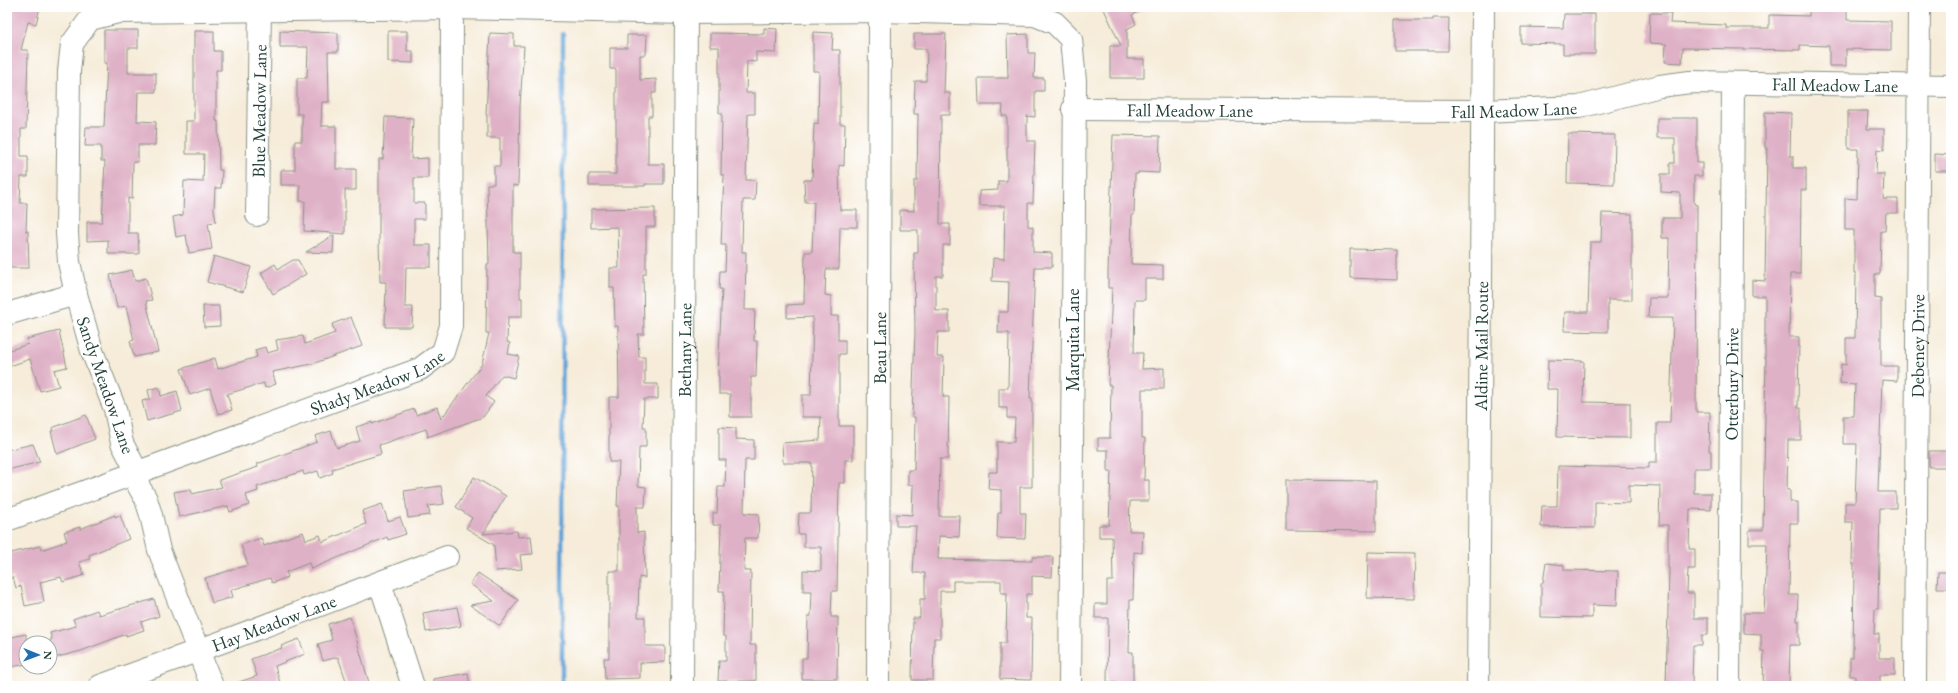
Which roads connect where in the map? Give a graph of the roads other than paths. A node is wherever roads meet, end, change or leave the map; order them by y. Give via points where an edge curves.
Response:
1 (1483, 7) edge
2 (1919, 7) edge
3 (452, 8) edge
4 (260, 9) edge
5 (778, 10) edge
6 (880, 11) junction
7 (686, 13) junction
8 (1733, 83) junction
9 (1918, 86) junction
10 (1951, 86) edge
11 (1074, 109) junction
12 (1482, 111) junction
13 (257, 215) dead end
14 (76, 294) junction
15 (7, 314) edge
16 (136, 474) junction
17 (7, 520) edge
18 (447, 557) dead end
19 (380, 583) junction
20 (200, 650) junction
21 (100, 686) edge
22 (212, 686) edge
23 (413, 686) edge
24 (682, 686) edge
25 (878, 686) edge
26 (1070, 686) edge
27 (1478, 686) edge
28 (1729, 686) edge
29 (1915, 686) edge

1 - 12 street, Aldine Mail Route
2 - 9 street, Debeney Drive
3 - 4 street
3 - 7 street
3 - 16 street, Shady Meadow Lane via 451,326 443,352 420,369
4 - 13 street, Blue Meadow Lane
4 - 14 street, Sandy Meadow Lane via 118,12 90,19 72,44 69,71 67,233 69,262
5 - 6 street
5 - 7 street
6 - 11 street, Marquita Lane via 1035,15 1054,23 1071,39 1075,81
6 - 25 street, Beau Lane
7 - 24 street, Bethany Lane
8 - 9 street, Fall Meadow Lane
8 - 12 street, Fall Meadow Lane via 1690,82 1660,86 1579,107
8 - 28 street, Otterbury Drive
9 - 10 street, Fall Meadow Lane
9 - 29 street, Debeney Drive
11 - 12 street, Fall Meadow Lane
11 - 26 street, Marquita Lane
12 - 27 street, Aldine Mail Route
14 - 15 street
14 - 16 street, Sandy Meadow Lane via 92,351 115,409 122,442
16 - 17 street, Shady Meadow Lane
16 - 20 street, Sandy Meadow Lane via 138,486 151,515 159,550
18 - 19 street, Hay Meadow Lane
19 - 20 street, Hay Meadow Lane
19 - 23 street
20 - 21 street, Hay Meadow Lane
20 - 22 street, Sandy Meadow Lane

